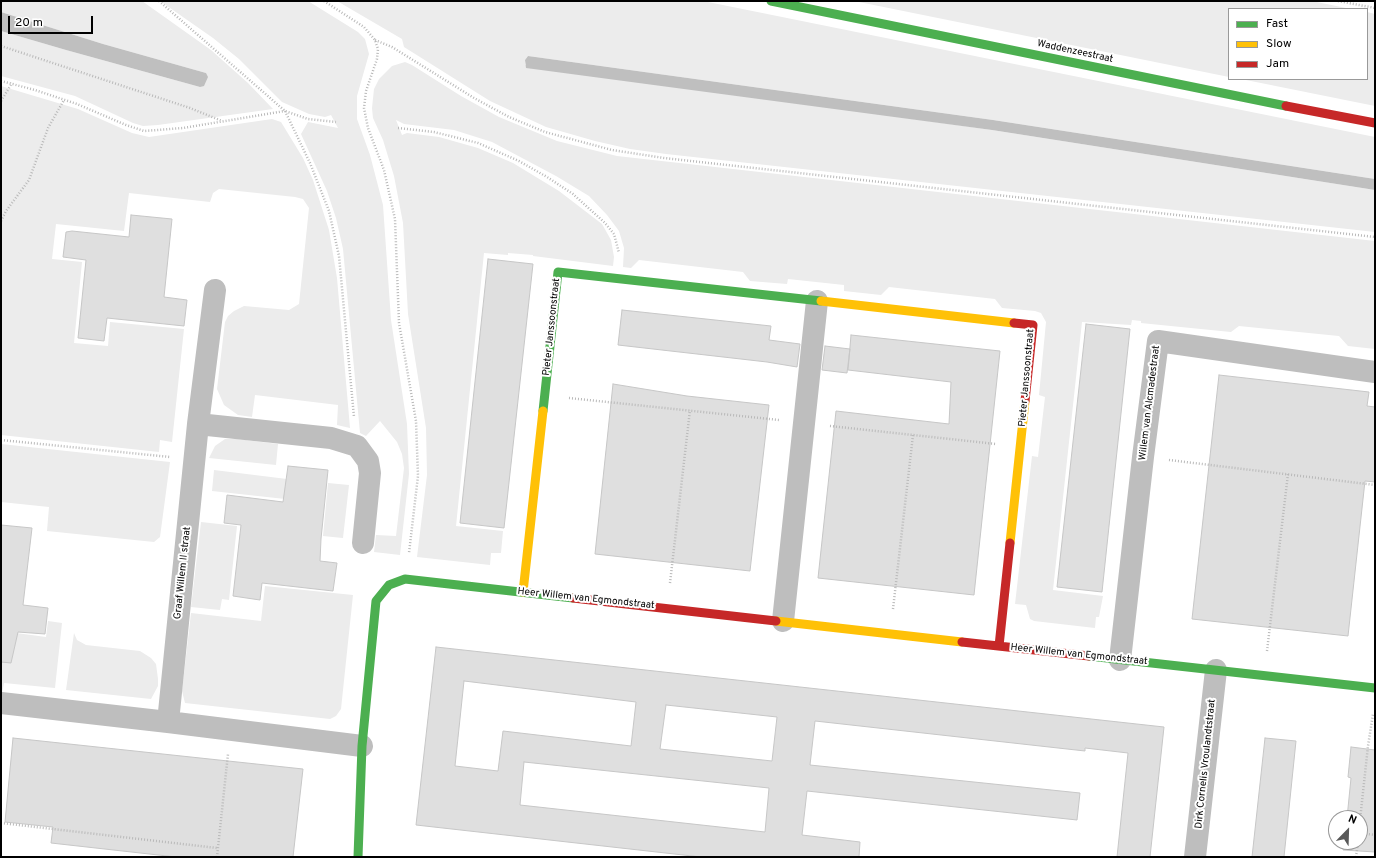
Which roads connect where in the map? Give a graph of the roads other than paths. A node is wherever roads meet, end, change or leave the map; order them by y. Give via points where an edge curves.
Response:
1 (770, 1) edge
2 (1375, 123) edge
3 (215, 290) dead end
4 (817, 301) junction
5 (1375, 372) edge
6 (198, 424) junction
7 (363, 543) dead end
8 (523, 592) junction
9 (783, 621) junction
10 (998, 646) junction
11 (1120, 660) junction
12 (1216, 670) junction
13 (1375, 688) edge
14 (1, 703) edge
15 (168, 722) junction
16 (362, 746) junction
17 (358, 857) edge
18 (1195, 857) edge

1 - 2 street, Waddenzeestraat
3 - 6 street, Graaf Willem II straat
4 - 8 street, Pieter Janssoonstraat via 558,272
4 - 9 street
4 - 10 street, Pieter Janssoonstraat via 1033,325
5 - 11 street, Willem van Alcmadestraat via 1158,341
6 - 7 street via 331,438 357,446 368,461 370,473
6 - 15 street, Graaf Willem II straat
8 - 9 street, Heer Willem van Egmondstraat
8 - 16 street, Heer Willem van Egmondstraat via 405,579 389,585 376,601
9 - 10 street, Heer Willem van Egmondstraat
10 - 11 street, Heer Willem van Egmondstraat
11 - 12 street, Heer Willem van Egmondstraat
12 - 13 street, Heer Willem van Egmondstraat
12 - 18 street, Dirk Cornelis Vroulandtstraat
14 - 15 street
15 - 16 street
16 - 17 street

